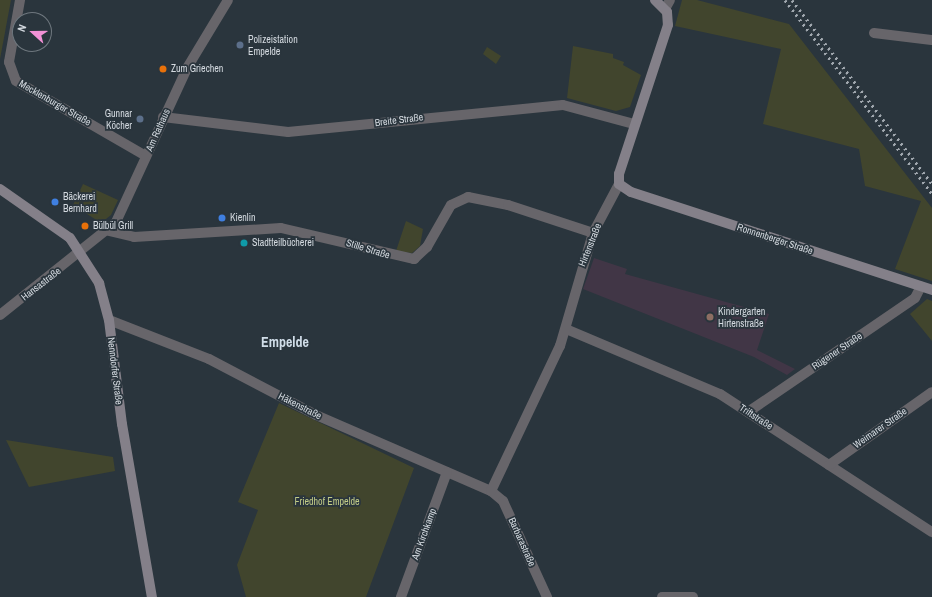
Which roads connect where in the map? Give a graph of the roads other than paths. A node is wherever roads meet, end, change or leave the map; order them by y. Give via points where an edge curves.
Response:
1 (20, 0) edge
2 (228, 0) edge
3 (655, 0) edge
4 (668, 4) edge
5 (874, 33) dead end
6 (932, 40) edge
7 (163, 117) junction
8 (634, 124) junction
9 (146, 156) junction
10 (619, 184) junction
11 (0, 189) edge
12 (109, 231) junction
13 (593, 232) junction
14 (81, 251) junction
15 (921, 286) junction
16 (932, 290) edge
17 (0, 315) edge
18 (109, 320) junction
19 (566, 329) junction
20 (932, 392) edge
21 (748, 412) junction
22 (829, 465) junction
23 (447, 472) junction
24 (491, 490) junction
25 (932, 532) edge
26 (152, 597) edge
27 (401, 597) edge
28 (547, 597) edge
29 (662, 597) edge
30 (693, 597) edge

1 - 9 street, Mecklenburger Straße via 9,62 16,81
2 - 7 street, Am Rathaus via 186,68
3 - 4 street, Hirtenstraße
4 - 8 street, Hirtenstraße via 667,29
5 - 6 street
7 - 8 street, Breite Straße via 288,132 563,105
7 - 9 street, Am Rathaus
8 - 10 street, Hirtenstraße via 618,174
9 - 12 street, Am Rathaus via 116,222
10 - 13 street, Hirtenstraße
10 - 15 street, Ronnenberger Straße via 631,192
11 - 14 street, Nenndorfer Straße via 56,226
12 - 13 street, Stille Straße via 134,237 281,228 414,259 427,246 451,205 468,197 508,205
12 - 14 street, Am Rathaus
13 - 19 street, Hirtenstraße
14 - 17 street, Hansastraße
14 - 18 street, Nenndorfer Straße via 99,283
15 - 16 street, Ronnenberger Straße
15 - 21 street, Rügener Straße via 915,298
18 - 23 street, Häkenstraße via 209,359 316,415
18 - 26 street, Nenndorfer Straße
19 - 21 street, Triftstraße via 720,394
19 - 24 street, Hirtenstraße
20 - 22 street, Weimarer Straße
21 - 22 street, Triftstraße
22 - 25 street, Triftstraße
23 - 24 street, Häkenstraße
23 - 27 street, Am Kirchkamp
24 - 28 street, Barbarastraße via 503,501
29 - 30 street

